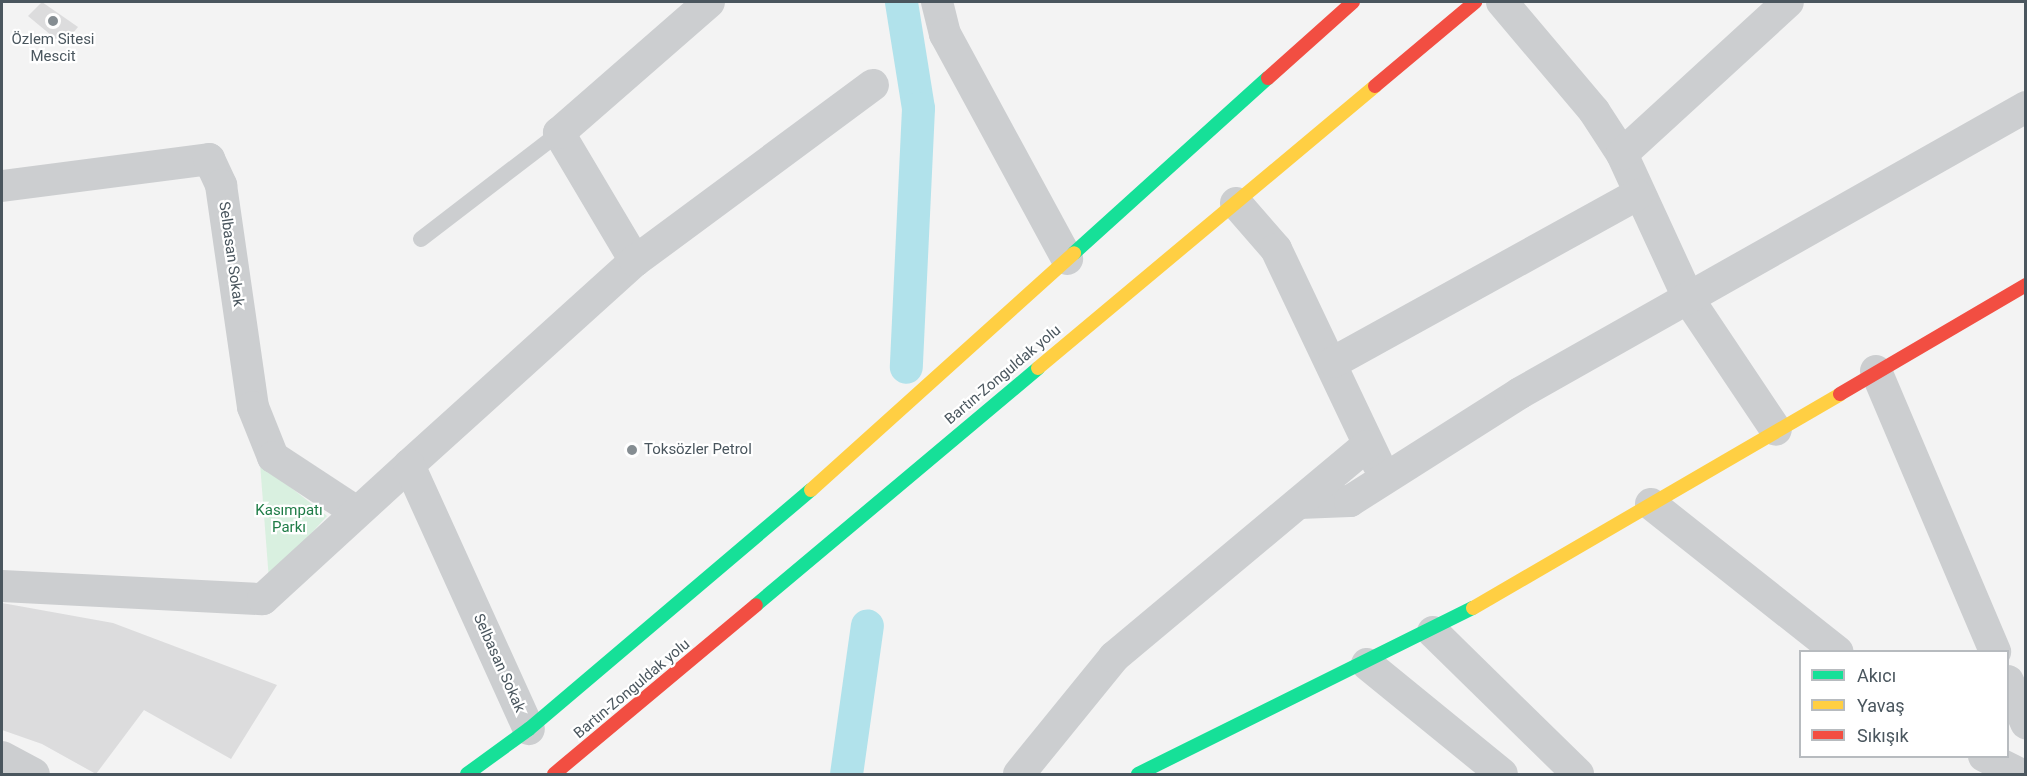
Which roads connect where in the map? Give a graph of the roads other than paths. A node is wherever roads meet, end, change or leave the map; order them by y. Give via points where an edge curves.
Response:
1 (709, 2) edge
2 (937, 2) edge
3 (1353, 2) edge
4 (1474, 2) edge
5 (1502, 2) edge
6 (1788, 2) edge
7 (873, 85) dead end
8 (2025, 107) edge
9 (559, 133) junction
10 (1622, 154) junction
11 (2, 186) edge
12 (1637, 195) junction
13 (1236, 203) junction
14 (421, 239) dead end
15 (1067, 259) junction
16 (635, 261) junction
17 (2025, 285) edge
18 (1689, 300) junction
19 (1334, 362) junction
20 (1876, 371) junction
21 (1776, 430) junction
22 (1366, 446) junction
23 (409, 465) junction
24 (1388, 477) junction
25 (1299, 503) junction
26 (1651, 504) junction
27 (355, 511) junction
28 (2, 586) edge
29 (1433, 632) junction
30 (1837, 650) edge
31 (1995, 650) edge
32 (1367, 664) junction
33 (2009, 686) edge
34 (2025, 723) edge
35 (529, 729) junction
36 (2, 757) edge
37 (1987, 758) edge
38 (34, 774) edge
39 (467, 774) edge
40 (554, 774) edge
41 (1019, 774) edge
42 (1138, 774) edge
43 (1502, 774) edge
44 (1578, 774) edge
45 (2020, 774) edge

1 - 9 street
2 - 15 street via 945,34
3 - 15 main road
4 - 13 main road, Bartın-Zonguldak yolu
5 - 10 street via 1594,111
6 - 10 street
7 - 16 street
8 - 18 street
9 - 14 lane
9 - 16 street
10 - 12 street
11 - 27 street, Selbasan Sokak via 209,159 221,185 253,407 273,457
12 - 18 street
12 - 19 street
13 - 19 street via 1276,249
13 - 40 main road, Bartın-Zonguldak yolu
15 - 35 main road via 825,478
16 - 23 street
17 - 20 main road
18 - 21 street
18 - 24 street via 1520,393
19 - 22 street
20 - 21 main road
20 - 31 street
21 - 26 main road
22 - 24 street
22 - 25 street
23 - 27 street
23 - 35 street, Selbasan Sokak
24 - 25 street via 1350,501
25 - 41 street via 1114,657
26 - 29 main road
26 - 30 street
27 - 28 street via 263,599
29 - 32 main road
29 - 44 street
32 - 42 main road
32 - 43 street
33 - 34 street
35 - 39 main road
36 - 38 street
37 - 45 street

